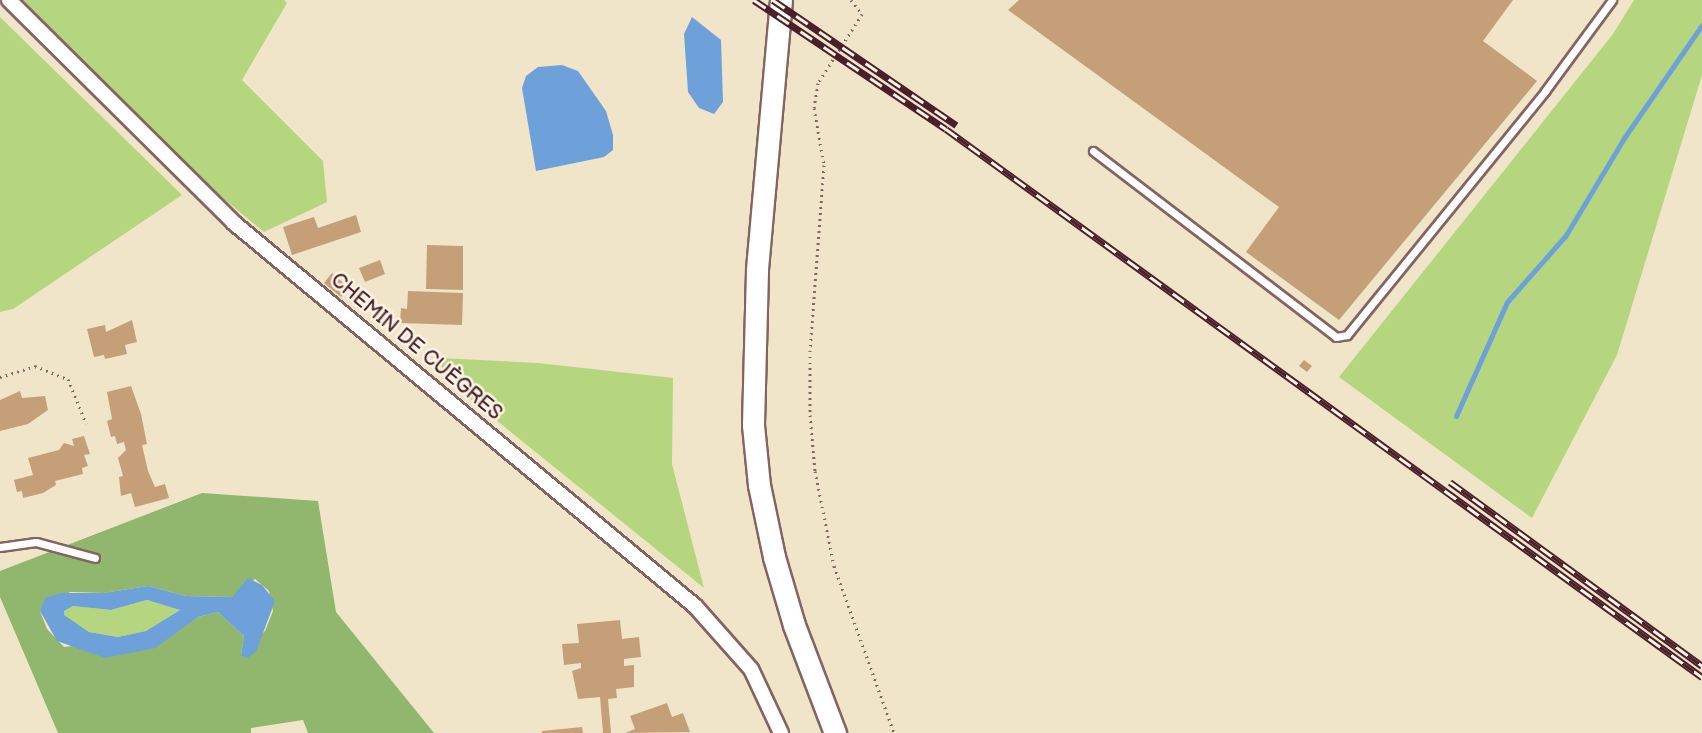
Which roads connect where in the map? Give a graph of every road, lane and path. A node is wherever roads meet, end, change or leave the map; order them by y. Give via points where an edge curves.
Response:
1 (9, 0) edge
2 (780, 0) edge
3 (851, 0) edge
4 (1612, 0) edge
5 (1093, 151) dead end
6 (0, 377) edge
7 (86, 423) dead end
8 (0, 547) edge
9 (95, 558) dead end
10 (781, 733) edge
11 (835, 733) edge
12 (894, 733) edge

1 - 10 street, CHEMIN DE CUÈGRES via 234,223 695,606 751,669
2 - 11 main road via 757,271 753,425 759,485 774,557 794,625
3 - 12 path via 862,14 818,83 814,108 824,165 810,350 810,415 815,471 834,566
4 - 5 lane via 1545,91 1347,335 1336,337
6 - 7 path via 35,366 68,379
8 - 9 lane via 36,542

